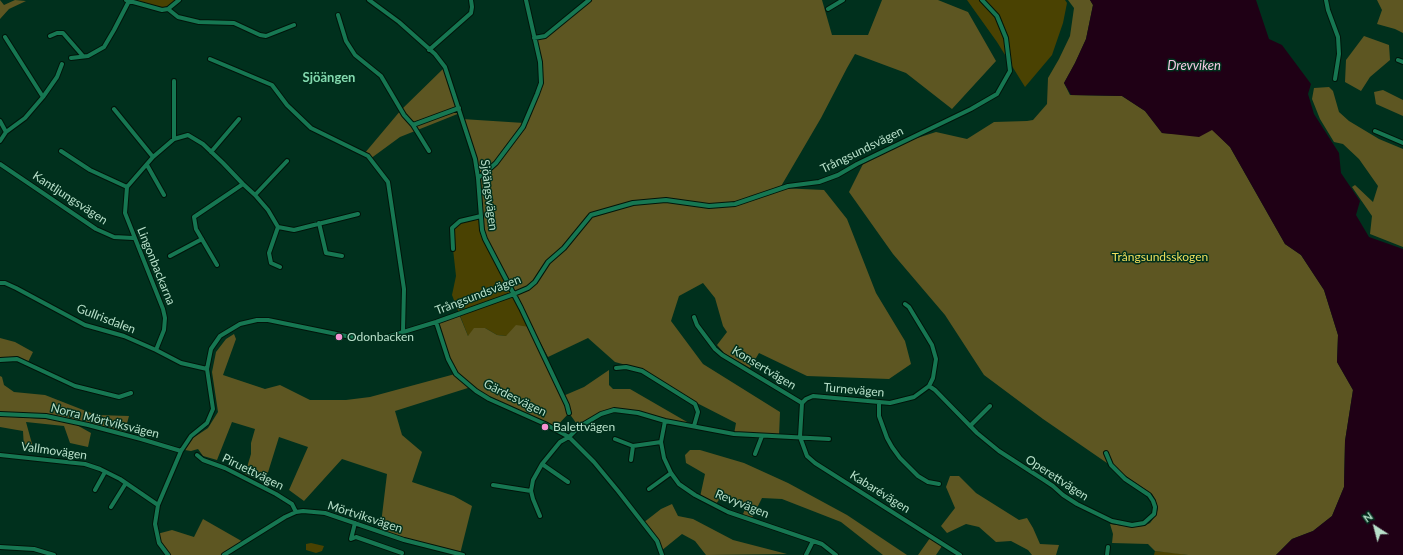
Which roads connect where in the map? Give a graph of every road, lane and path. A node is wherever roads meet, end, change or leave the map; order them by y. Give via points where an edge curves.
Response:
1 (179, 0) edge
2 (369, 0) edge
3 (471, 0) edge
4 (526, 0) edge
5 (589, 0) edge
6 (843, 0) edge
7 (982, 0) edge
8 (1326, 0) edge
9 (128, 1) edge
10 (168, 9) junction
11 (828, 9) dead end
12 (338, 15) dead end
13 (294, 25) dead end
14 (50, 36) dead end
15 (5, 37) dead end
16 (534, 38) junction
17 (429, 50) junction
18 (83, 56) junction
19 (71, 58) dead end
20 (210, 59) dead end
21 (1398, 60) dead end
22 (1403, 62) edge
23 (62, 64) dead end
24 (1335, 79) dead end
25 (174, 81) dead end
26 (43, 97) junction
27 (459, 108) junction
28 (114, 110) dead end
29 (239, 119) dead end
30 (0, 121) edge
31 (413, 125) junction
32 (1375, 131) dead end
33 (6, 132) junction
34 (174, 139) junction
35 (0, 141) edge
36 (1403, 142) edge
37 (61, 151) dead end
38 (429, 151) dead end
39 (211, 152) junction
40 (153, 156) junction
41 (287, 161) dead end
42 (0, 164) edge
43 (147, 165) junction
44 (478, 178) junction
45 (243, 184) junction
46 (127, 188) junction
47 (164, 195) dead end
48 (255, 195) junction
49 (358, 214) dead end
50 (481, 216) junction
51 (319, 223) junction
52 (278, 227) junction
53 (134, 238) junction
54 (202, 239) junction
55 (453, 249) dead end
56 (170, 256) dead end
57 (342, 256) dead end
58 (217, 265) dead end
59 (280, 267) dead end
60 (0, 283) edge
61 (514, 294) junction
62 (905, 304) dead end
63 (694, 317) dead end
64 (436, 322) junction
65 (403, 331) junction
66 (156, 350) junction
67 (0, 360) edge
68 (616, 368) dead end
69 (207, 369) junction
70 (929, 386) junction
71 (132, 393) dead end
72 (878, 402) junction
73 (802, 403) junction
74 (990, 406) dead end
75 (569, 413) dead end
76 (0, 414) edge
77 (665, 421) junction
78 (694, 426) junction
79 (970, 426) junction
80 (569, 436) junction
81 (762, 436) junction
82 (800, 437) junction
83 (615, 439) dead end
84 (829, 439) dead end
85 (661, 442) junction
86 (633, 446) junction
87 (181, 451) junction
88 (1106, 453) dead end
89 (755, 454) dead end
90 (0, 455) edge
91 (197, 455) dead end
92 (632, 460) dead end
93 (542, 464) junction
94 (105, 472) junction
95 (671, 473) junction
96 (568, 482) dead end
97 (126, 483) junction
98 (938, 484) dead end
99 (493, 485) dead end
100 (649, 489) dead end
101 (95, 490) dead end
102 (531, 491) junction
103 (158, 505) junction
104 (111, 507) dead end
105 (296, 512) junction
106 (540, 516) dead end
107 (355, 523) junction
108 (813, 541) junction
109 (0, 546) edge
110 (1108, 547) dead end
111 (402, 553) dead end
112 (54, 555) edge
113 (168, 555) edge
114 (224, 555) edge
115 (462, 555) edge
116 (662, 555) edge
117 (806, 555) edge
118 (836, 555) edge
119 (960, 555) edge
120 (1107, 555) edge

1 - 10 street
2 - 17 street, Sjöängsvägen via 400,22
3 - 17 street via 471,12
4 - 16 street
5 - 16 street via 545,36
6 - 11 street
7 - 61 street, Trångsundsvägen via 997,16 1006,38 1010,71 997,94 838,175 819,182 788,186 735,204 708,206 666,200 633,203 591,215 564,248 548,262 536,282
8 - 24 street via 1338,37 1339,54
9 - 10 street via 162,10
9 - 18 street via 104,47
10 - 13 street via 179,17 199,22 234,24 266,36
12 - 31 street via 346,41 355,55 380,76
14 - 18 street via 57,32 63,33
15 - 26 street
16 - 44 street via 540,62 537,94 523,127 496,163
17 - 27 street, Sjöängsvägen via 445,67
18 - 19 street
20 - 65 street via 272,85 311,128 368,156 388,182 404,290
21 - 22 street
23 - 26 street via 57,77
25 - 34 street
26 - 33 street via 25,118
27 - 31 street
27 - 44 street, Sjöängsvägen via 475,159
28 - 40 street
29 - 39 street
30 - 33 street
31 - 38 street
32 - 36 street
33 - 35 street
34 - 39 street via 188,135
34 - 40 street
37 - 46 street via 90,170
39 - 45 street
40 - 43 street
41 - 48 street
42 - 53 street, Kantljungsvägen via 96,229 114,237
43 - 46 street
43 - 47 street
44 - 50 street, Sjöängsvägen
45 - 48 street
45 - 54 street via 194,217 196,229
46 - 53 street, Lingonbackarna via 124,213
48 - 52 street
49 - 51 street
50 - 55 street via 460,221 452,228
50 - 61 street, Sjöängsvägen via 485,239
51 - 52 street via 294,230
51 - 57 street via 326,253
52 - 59 street via 269,253 271,263
53 - 66 street, Lingonbackarna via 165,318 164,330
54 - 56 street, Lingonbackarna
54 - 58 street
60 - 66 street, Gullrisdalen via 16,288 85,325 124,336
61 - 64 street, Trångsundsvägen
61 - 75 street, Sjöängsvägen
62 - 70 street via 932,345 936,359
63 - 73 street, Konsertvägen via 697,325 722,355
64 - 65 street, Trångsundsvägen
64 - 80 street, Gärdesvägen via 448,359 456,374 489,399
65 - 69 street, Trångsundsvägen via 387,337 351,337 275,321 257,320 240,324 220,336 210,349
66 - 69 street, Gullrisdalen via 180,363
67 - 71 street via 17,359 75,386 119,397
68 - 78 street via 626,367 642,371 695,404 698,412
69 - 87 street, Trångsundsvägen via 213,409 207,423 191,436
70 - 72 street, Turnevägen via 914,397 890,403
70 - 79 street, Operettvägen
72 - 73 street, Turnevägen via 813,396
72 - 98 street via 879,416 887,438 900,458 918,476
73 - 82 street, Konsertvägen
74 - 79 street
76 - 87 street, Norra Mörtviksvägen via 46,416
77 - 78 street
77 - 80 street via 638,413 614,410 591,419
77 - 85 street, Revyvägen
78 - 81 street via 724,433
79 - 88 street, Operettvägen via 1002,454 1077,504 1112,521 1144,523 1154,514 1153,501 1111,464
80 - 93 street via 560,442
80 - 116 street, Gärdesvägen via 618,491 657,541
81 - 82 street
81 - 89 street
82 - 84 street
82 - 119 street, Kabarévägen via 807,456 814,463
83 - 86 street
85 - 86 street
85 - 95 street, Revyvägen via 664,458
86 - 92 street
87 - 103 street, Trångsundsvägen
90 - 94 street, Vallmovägen via 86,464
91 - 105 street, Piruettvägen via 276,494 292,504
93 - 96 street
93 - 102 street
94 - 97 street, Vallmovägen
94 - 101 street
95 - 100 street
95 - 108 street, Revyvägen via 679,484 695,495 728,512
97 - 103 street, Vallmovägen
97 - 104 street
99 - 102 street
102 - 106 street
103 - 113 street, Trångsundsvägen via 155,524 159,543
105 - 107 street, Mörtviksvägen via 325,513
105 - 114 street
107 - 111 street via 351,539 356,537
107 - 115 street, Mörtviksvägen via 404,540
108 - 117 street
108 - 118 street, Revyvägen via 822,544
109 - 112 street via 34,549
110 - 120 street

